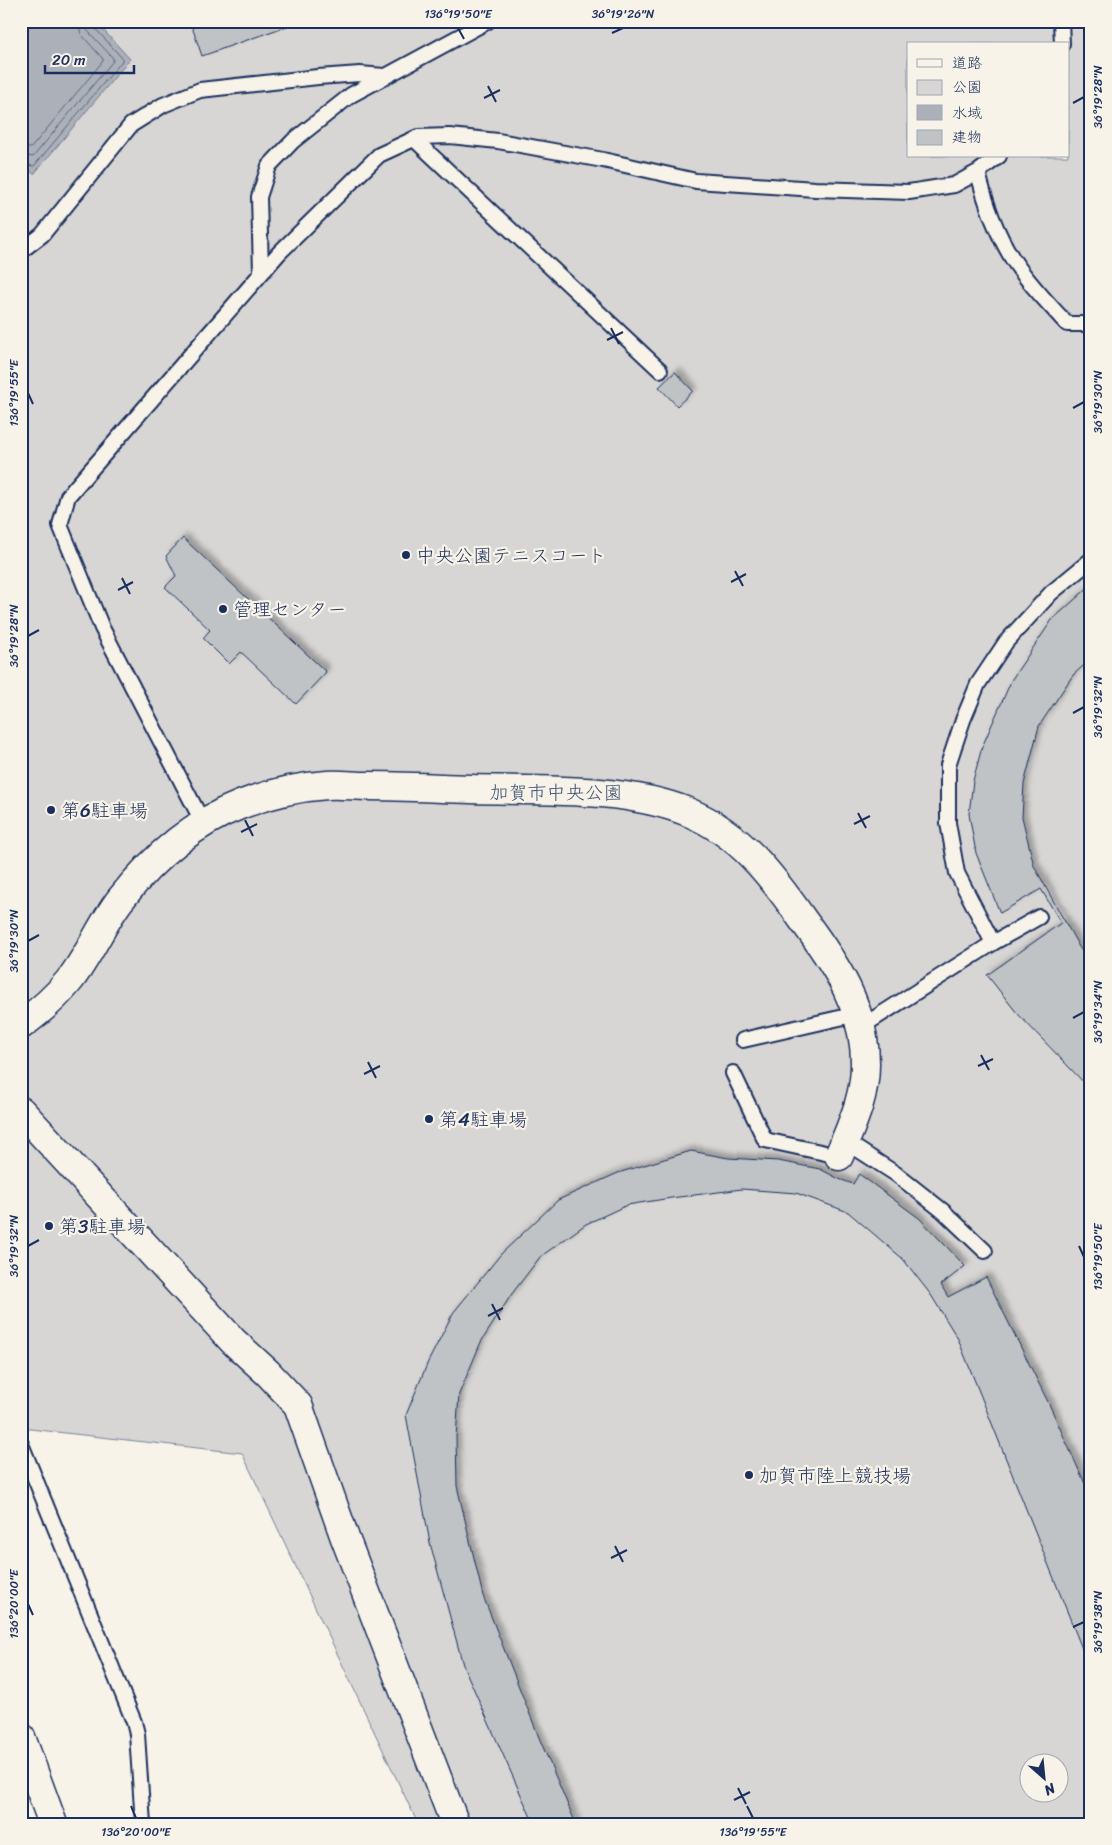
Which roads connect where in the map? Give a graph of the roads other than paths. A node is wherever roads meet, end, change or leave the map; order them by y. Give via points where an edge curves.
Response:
1 (488, 21) edge
2 (1061, 21) edge
3 (1062, 42) edge
4 (384, 76) junction
5 (414, 139) junction
6 (996, 158) edge
7 (978, 172) junction
8 (21, 250) edge
9 (261, 272) junction
10 (1091, 324) edge
11 (660, 370) dead end
12 (1091, 560) edge
13 (203, 823) junction
14 (1039, 917) dead end
15 (993, 943) junction
16 (859, 1020) junction
17 (21, 1025) edge
18 (743, 1040) dead end
19 (733, 1073) dead end
20 (21, 1111) edge
21 (842, 1148) junction
22 (985, 1251) dead end
23 (21, 1444) edge
24 (21, 1737) edge
25 (53, 1824) edge
26 (143, 1824) edge
27 (455, 1824) edge

1 - 4 lane
2 - 3 lane
4 - 8 lane via 318,77 200,90 163,105 131,125 42,235
4 - 9 lane via 351,95 293,141 269,166 259,197
5 - 7 lane via 450,136 498,141 696,181 815,189 909,192 954,185
5 - 9 lane via 379,155
5 - 11 lane
6 - 7 lane
7 - 10 lane via 995,225 1012,258 1067,324
9 - 13 lane via 68,496 60,525 102,628
12 - 15 lane via 1051,593 1006,642 978,684 948,765 948,823 957,873
13 - 16 street via 274,792 328,785 614,794 686,811 736,840 764,866 837,969
13 - 17 street via 158,858 119,901 71,979 43,1009
14 - 15 lane
15 - 16 lane
16 - 18 lane
16 - 21 street via 866,1066 859,1109
19 - 21 lane via 765,1140
20 - 27 street via 233,1341 298,1404 345,1538
21 - 22 lane via 896,1174 943,1211
23 - 26 lane via 134,1722
24 - 25 street

